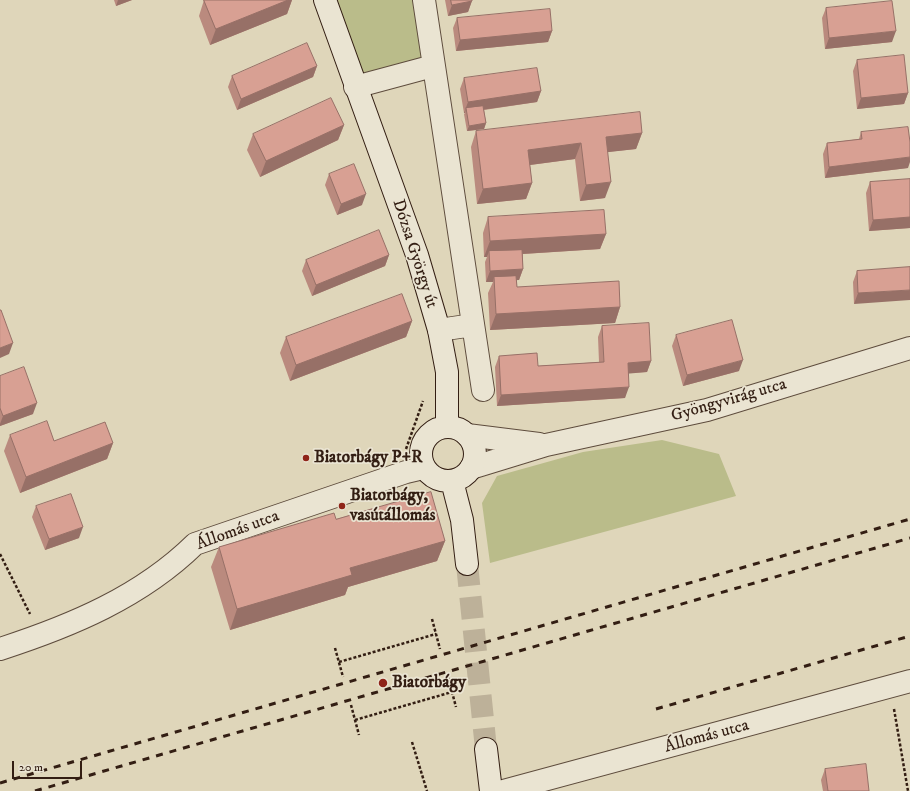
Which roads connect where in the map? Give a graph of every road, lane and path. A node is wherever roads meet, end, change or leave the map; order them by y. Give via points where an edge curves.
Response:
1 (325, 0) edge
2 (424, 0) edge
3 (433, 66) junction
4 (355, 87) junction
5 (473, 325) junction
6 (439, 330) junction
7 (910, 348) edge
8 (483, 390) dead end
9 (424, 398) dead end
10 (457, 431) junction
11 (546, 445) junction
12 (471, 468) junction
13 (415, 470) junction
14 (452, 482) junction
15 (0, 554) edge
16 (466, 564) tunnel mouth
17 (432, 619) dead end
18 (436, 634) junction
19 (41, 636) junction
20 (335, 648) dead end
21 (0, 649) edge
22 (440, 649) dead end
23 (339, 662) junction
24 (343, 677) dead end
25 (448, 677) dead end
26 (900, 684) edge
27 (452, 692) junction
28 (351, 705) dead end
29 (456, 707) dead end
30 (355, 720) junction
31 (359, 735) dead end
32 (412, 742) dead end
33 (486, 749) tunnel mouth
34 (427, 791) edge
35 (491, 791) edge
36 (503, 791) edge
37 (908, 791) edge

1 - 4 street, Dózsa György út
2 - 3 street
3 - 4 street
3 - 5 street
4 - 6 street, Dózsa György út via 417,255
5 - 6 street
5 - 8 street
6 - 10 street, Dózsa György út
7 - 11 street, Gyöngyvirág utca via 707,410
9 - 13 path via 403,458
10 - 11 street, Gyöngyvirág utca
10 - 12 street, Dózsa György út via 474,448 475,458
10 - 13 street via 434,431 424,441
11 - 12 street, Gyöngyvirág utca
12 - 14 street via 463,477
13 - 14 street via 441,481
13 - 19 street, Állomás utca via 195,544 178,560 111,605
14 - 16 street via 462,520
15 - 19 path
17 - 18 path
18 - 22 path
18 - 23 path
19 - 21 street, Állomás utca
20 - 23 path
23 - 24 path
25 - 27 path
26 - 36 street, Állomás utca
26 - 37 path
27 - 29 path
27 - 30 path
28 - 30 path
30 - 31 path
32 - 34 path
33 - 35 street

